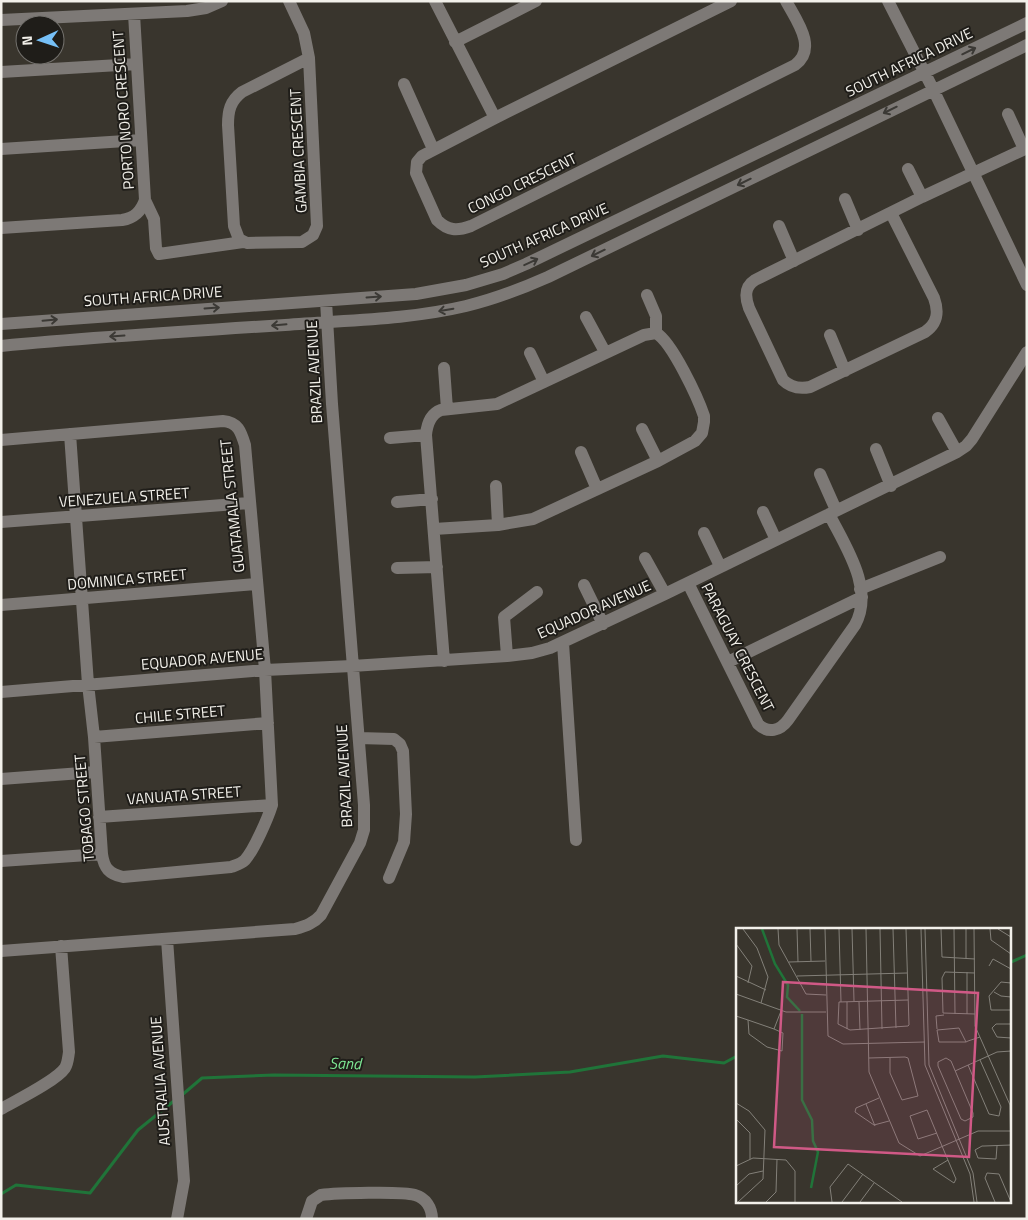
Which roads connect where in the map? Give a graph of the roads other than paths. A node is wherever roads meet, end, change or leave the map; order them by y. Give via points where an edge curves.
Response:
1 (222, 1) edge
2 (289, 1) edge
3 (435, 1) edge
4 (536, 1) edge
5 (731, 1) edge
6 (786, 1) edge
7 (888, 1) edge
8 (134, 14) junction
9 (1, 20) edge
10 (1027, 23) edge
11 (455, 42) junction
12 (1027, 45) edge
13 (309, 58) junction
14 (136, 64) junction
15 (1, 72) edge
16 (925, 72) junction
17 (404, 84) dead end
18 (933, 89) junction
19 (1008, 114) dead end
20 (495, 118) junction
21 (141, 140) junction
22 (1025, 148) edge
23 (1, 149) edge
24 (433, 149) junction
25 (908, 169) dead end
26 (973, 174) junction
27 (922, 197) junction
28 (845, 199) dead end
29 (146, 200) junction
30 (891, 213) junction
31 (779, 226) dead end
32 (1, 228) edge
33 (858, 230) junction
34 (243, 242) junction
35 (794, 261) junction
36 (1027, 285) edge
37 (647, 295) dead end
38 (326, 300) junction
39 (586, 317) dead end
40 (328, 322) junction
41 (1, 324) edge
42 (656, 333) junction
43 (830, 335) dead end
44 (1, 346) edge
45 (605, 352) junction
46 (1027, 352) edge
47 (530, 353) dead end
48 (444, 368) dead end
49 (845, 371) junction
50 (544, 382) junction
51 (447, 409) junction
52 (938, 418) dead end
53 (642, 429) dead end
54 (70, 434) junction
55 (426, 435) junction
56 (390, 438) dead end
57 (1, 440) edge
58 (876, 449) dead end
59 (582, 452) dead end
60 (957, 452) junction
61 (658, 461) junction
62 (820, 474) dead end
63 (496, 486) dead end
64 (891, 486) junction
65 (597, 489) junction
66 (432, 499) junction
67 (397, 502) dead end
68 (250, 503) junction
69 (763, 512) dead end
70 (833, 512) junction
71 (76, 517) junction
72 (1, 522) edge
73 (498, 525) junction
74 (434, 529) junction
75 (704, 532) dead end
76 (776, 540) junction
77 (645, 558) dead end
78 (940, 558) dead end
79 (720, 566) junction
80 (437, 567) junction
81 (397, 568) dead end
82 (688, 583) junction
83 (256, 584) junction
84 (584, 585) dead end
85 (537, 592) dead end
86 (861, 593) junction
87 (665, 594) junction
88 (81, 599) junction
89 (1, 605) edge
90 (603, 624) junction
91 (562, 643) junction
92 (507, 656) junction
93 (444, 660) junction
94 (728, 662) junction
95 (352, 666) junction
96 (265, 670) junction
97 (88, 684) junction
98 (1, 692) edge
99 (268, 723) junction
100 (94, 737) junction
101 (359, 738) junction
102 (95, 772) junction
103 (1, 779) edge
104 (272, 805) junction
105 (98, 817) junction
106 (576, 840) dead end
107 (102, 854) junction
108 (1, 861) edge
109 (389, 878) dead end
110 (167, 939) junction
111 (61, 946) junction
112 (1, 951) edge
113 (1, 1109) edge
114 (177, 1219) edge
115 (306, 1219) edge
116 (432, 1219) edge

1 - 8 street via 198,10
2 - 13 street, GAMBIA CRESCENT via 304,33
3 - 11 street
4 - 11 street
5 - 20 street, CONGO CRESCENT
6 - 24 street, CONGO CRESCENT via 806,47 803,58 795,65 471,226 449,229 433,214 416,169 419,159
7 - 16 street
8 - 9 street
8 - 14 street, PORTO NORO CRESCENT
16 -> 10 street, SOUTH AFRICA DRIVE
11 - 20 street
12 - 18 street
13 - 34 street, GAMBIA CRESCENT via 242,92 229,108 233,219 237,236
13 - 34 street, GAMBIA CRESCENT via 316,231 302,242
14 - 15 street
14 - 21 street, PORTO NORO CRESCENT
16 - 18 street
38 -> 16 street, SOUTH AFRICA DRIVE via 431,292 503,274
17 - 24 street
18 - 26 street
18 -> 40 street via 513,292 448,310
19 - 22 street
20 - 24 street, CONGO CRESCENT
21 - 23 street
21 - 29 street, PORTO NORO CRESCENT
22 - 26 street
25 - 27 street
26 - 27 street
26 - 36 street
27 - 30 street
28 - 33 street
29 - 32 street, PORTO NORO CRESCENT via 138,214 131,218
29 - 34 street via 154,219 159,254
30 - 33 street
30 - 49 street via 934,298 936,319 925,332
31 - 35 street
33 - 35 street
35 - 49 street via 748,285 749,308 787,384 806,388
37 - 42 street via 656,316
38 - 40 street, BRAZIL AVENUE
41 -> 38 street, SOUTH AFRICA DRIVE
39 - 45 street
40 -> 44 street
40 - 95 street, BRAZIL AVENUE
42 - 45 street via 637,337
42 - 61 street via 672,350 702,410 704,422 702,433 695,441
43 - 49 street
45 - 50 street
46 - 60 street, EQUADOR AVENUE via 972,439
47 - 50 street
48 - 51 street
50 - 51 street via 497,404
51 - 55 street via 432,416
52 - 60 street
53 - 61 street
54 - 57 street, GUATAMALA STREET
54 - 68 street, GUATAMALA STREET via 223,421 233,423 238,427 244,445
54 - 71 street, TOBAGO STREET
55 - 56 street
55 - 66 street
58 - 64 street
59 - 65 street
60 - 64 street, EQUADOR AVENUE
61 - 65 street
62 - 70 street, PARAGUAY CRESCENT
63 - 73 street
64 - 70 street, EQUADOR AVENUE
65 - 73 street via 533,520
66 - 67 street
66 - 74 street
68 - 71 street, VENEZUELA STREET
68 - 83 street, GUATAMALA STREET
69 - 76 street
70 - 76 street, EQUADOR AVENUE
70 - 86 street, PARAGUAY CRESCENT via 856,570
71 - 72 street, VENEZUELA STREET
71 - 88 street, TOBAGO STREET
73 - 74 street
74 - 80 street
75 - 79 street
76 - 79 street, EQUADOR AVENUE
77 - 87 street
78 - 86 street
79 - 82 street, EQUADOR AVENUE
80 - 81 street
80 - 93 street
82 - 87 street, EQUADOR AVENUE
82 - 94 street, PARAGUAY CRESCENT
83 - 88 street, DOMINICA STREET
83 - 96 street, GUATAMALA STREET
84 - 90 street
85 - 92 street via 504,617
86 - 94 street
86 - 94 street, PARAGUAY CRESCENT via 860,616 855,625 781,728 764,729 758,724
87 - 90 street, EQUADOR AVENUE
88 - 89 street, DOMINICA STREET
88 - 97 street, TOBAGO STREET
90 - 91 street, EQUADOR AVENUE
91 - 92 street, EQUADOR AVENUE via 532,653
91 - 106 street
92 - 93 street, EQUADOR AVENUE
93 - 95 street, EQUADOR AVENUE
95 - 96 street, EQUADOR AVENUE
95 - 101 street, BRAZIL AVENUE
96 - 97 street, EQUADOR AVENUE
96 - 99 street, TOBAGO STREET
97 - 98 street, EQUADOR AVENUE
97 - 100 street, TOBAGO STREET
99 - 100 street, CHILE STREET
99 - 104 street, TOBAGO STREET
100 - 102 street, TOBAGO STREET
101 - 109 street via 394,739 404,752 404,842
101 - 110 street, BRAZIL AVENUE via 364,830 318,919 295,929
102 - 103 street
102 - 105 street, TOBAGO STREET
104 - 105 street, VANUATA STREET
104 - 107 street, TOBAGO STREET via 246,860 231,867 123,877 108,871
105 - 107 street, TOBAGO STREET
107 - 108 street
110 - 111 street, BRAZIL AVENUE
110 - 114 street, AUSTRALIA AVENUE via 184,1181
111 - 112 street, BRAZIL AVENUE
111 - 113 street via 69,1052 66,1066 52,1079
115 - 116 street via 312,1201 321,1196 399,1193 413,1194 425,1201

